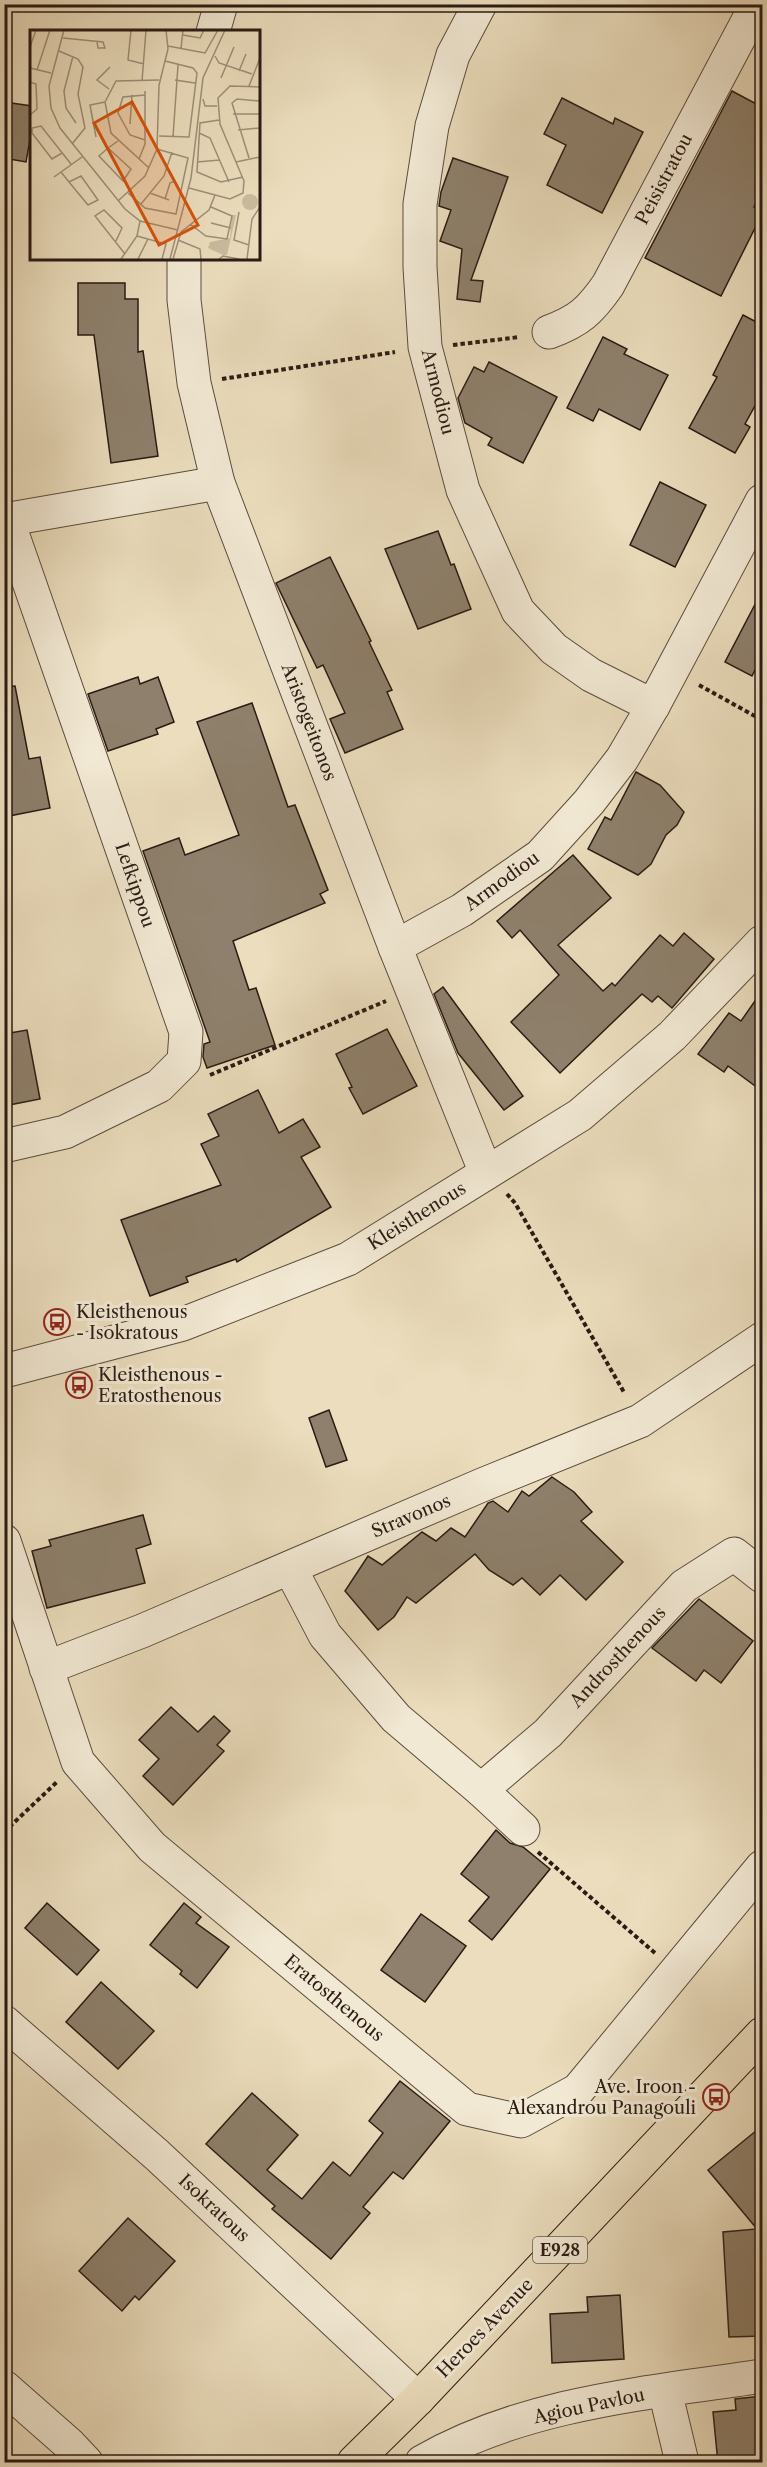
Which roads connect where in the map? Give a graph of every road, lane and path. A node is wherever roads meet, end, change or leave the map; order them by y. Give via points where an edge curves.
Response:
1 (221, 4) edge
2 (480, 4) edge
3 (757, 4) edge
4 (214, 30) edge
5 (184, 260) edge
6 (549, 332) joint
7 (425, 347) junction
8 (194, 383) junction
9 (218, 483) junction
10 (762, 501) edge
11 (6, 520) edge
12 (672, 670) junction
13 (653, 706) junction
14 (762, 720) edge
15 (762, 942) edge
16 (395, 947) junction
17 (412, 990) junction
18 (174, 1071) junction
19 (4, 1146) edge
20 (486, 1173) junction
21 (762, 1339) edge
22 (4, 1371) edge
23 (640, 1421) junction
24 (4, 1541) edge
25 (290, 1568) junction
26 (762, 1576) edge
27 (46, 1668) junction
28 (78, 1762) junction
29 (481, 1790) junction
30 (523, 1829) joint
31 (4, 1832) edge
32 (762, 1867) edge
33 (676, 1971) junction
34 (4, 2022) edge
35 (762, 2034) edge
36 (762, 2376) edge
37 (4, 2387) edge
38 (665, 2391) junction
39 (418, 2398) junction
40 (86, 2463) edge
41 (354, 2463) edge
42 (422, 2463) edge
43 (682, 2463) edge

1 - 4 street
2 - 7 street, Armodiou via 453,55 432,126 420,204
3 - 6 street, Peisistratou via 609,285 591,309 572,323
5 - 8 street, Aristogeitonos via 184,300
6 - 7 path
7 - 8 path
7 - 13 street, Armodiou via 463,490 518,611 554,649 591,675
8 - 9 street, Aristogeitonos
9 - 11 street, Lefkippou
9 - 16 street, Aristogeitonos
10 - 12 street, Armodiou
11 - 18 street, Lefkippou via 186,1032 184,1061
12 - 13 street, Armodiou
12 - 14 path
13 - 16 street, Armodiou via 622,759 540,856 462,910
15 - 20 street, Kleisthenous via 672,1036 580,1115
16 - 17 street, Aristogeitonos
17 - 18 path via 208,1076
17 - 20 street, Aristogeitonos
18 - 19 street, Lefkippou via 159,1086 65,1132
20 - 22 street, Kleisthenous via 348,1259 183,1324
20 - 23 path via 515,1203
21 - 23 street, Stravonos
23 - 25 street, Stravonos
24 - 27 street, Eratosthenous
25 - 27 street, Stravonos
25 - 29 street via 325,1635 396,1718
26 - 29 street, Androsthenous via 734,1554 684,1586 548,1733
27 - 28 street, Eratosthenous
28 - 31 path
28 - 33 street, Eratosthenous via 152,1847 467,2109 521,2121 578,2090
29 - 30 street
30 - 33 path via 527,1844
32 - 33 street, Eratosthenous
34 - 39 street, Isokratous via 157,2155
35 - 39 main road, Heroes Avenue / E928
36 - 38 street, Agiou Pavlou
37 - 40 street
38 - 42 street, Agiou Pavlou via 591,2402 493,2429
38 - 43 street
39 - 41 main road, Heroes Avenue / E928

